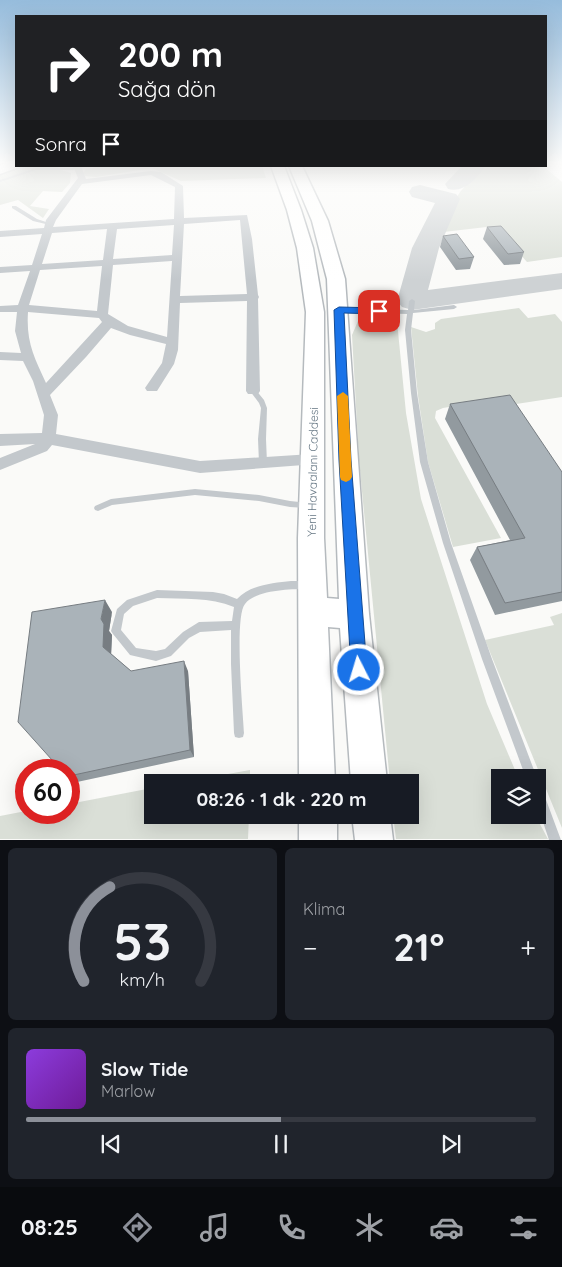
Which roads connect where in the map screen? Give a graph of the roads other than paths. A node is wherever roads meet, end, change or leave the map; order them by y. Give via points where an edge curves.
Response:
1 (66, 201) edge
2 (179, 201) edge
3 (291, 201) edge
4 (311, 201) edge
5 (14, 208) dead end
6 (179, 222) junction
7 (112, 227) junction
8 (48, 228) junction
9 (0, 234) edge
10 (177, 258) junction
11 (108, 262) junction
12 (35, 267) junction
13 (0, 270) edge
14 (254, 297) junction
15 (174, 300) junction
16 (412, 302) dead end
17 (454, 307) dead end
18 (23, 308) junction
19 (0, 309) edge
20 (339, 310) junction
21 (410, 312) junction
22 (106, 319) junction
23 (172, 342) junction
24 (0, 356) edge
25 (28, 357) junction
26 (152, 388) dead end
27 (253, 391) joint
28 (44, 393) junction
29 (48, 439) junction
30 (0, 440) edge
31 (312, 460) junction
32 (345, 460) junction
33 (263, 463) junction
34 (0, 464) edge
35 (312, 506) junction
36 (98, 508) dead end
37 (313, 599) junction
38 (239, 604) junction
39 (354, 614) junction
40 (236, 625) junction
41 (239, 732) dead end
42 (529, 769) edge
43 (317, 774) edge
44 (368, 774) edge
45 (546, 815) edge
46 (318, 824) edge
47 (373, 824) edge
48 (318, 840) edge
49 (374, 840) edge
50 (555, 840) edge

1 - 8 street
2 - 6 street
3 - 31 main road, Yeni Havaalanı Caddesi via 305,248 315,312
4 - 20 main road via 330,250
5 - 8 lane
6 - 7 street
6 - 10 street
6 - 14 street via 244,217
7 - 8 street
7 - 11 street
8 - 9 street
8 - 12 street
10 - 11 street
10 - 15 street
11 - 12 street
11 - 22 street
12 - 13 street
12 - 18 street
14 - 15 street
14 - 27 street
15 - 23 street
16 - 21 lane
17 - 21 lane
18 - 19 street
18 - 22 street
18 - 25 street via 21,331
20 - 21 lane
20 - 32 main road
21 - 42 lane via 408,330 413,384 424,462 450,552
22 - 23 street
22 - 28 street via 82,354
23 - 26 street via 168,364
24 - 25 street
25 - 28 street
27 - 33 lane via 264,408
28 - 29 street via 51,415
29 - 30 street
29 - 33 street via 200,467
29 - 34 street via 42,447
31 - 32 main road
31 - 33 street
31 - 35 main road, Yeni Havaalanı Caddesi
32 - 39 main road
35 - 36 lane via 195,492 118,501
35 - 37 main road, Yeni Havaalanı Caddesi
37 - 38 lane via 273,588 246,596
37 - 39 main road
37 - 43 main road, Yeni Havaalanı Caddesi
38 - 40 lane
38 - 40 lane via 213,596 157,594 130,603 120,612 116,631 133,652 156,656 168,653 186,634 199,627
39 - 44 main road
40 - 41 lane
45 - 50 lane
46 - 48 main road
47 - 49 main road

